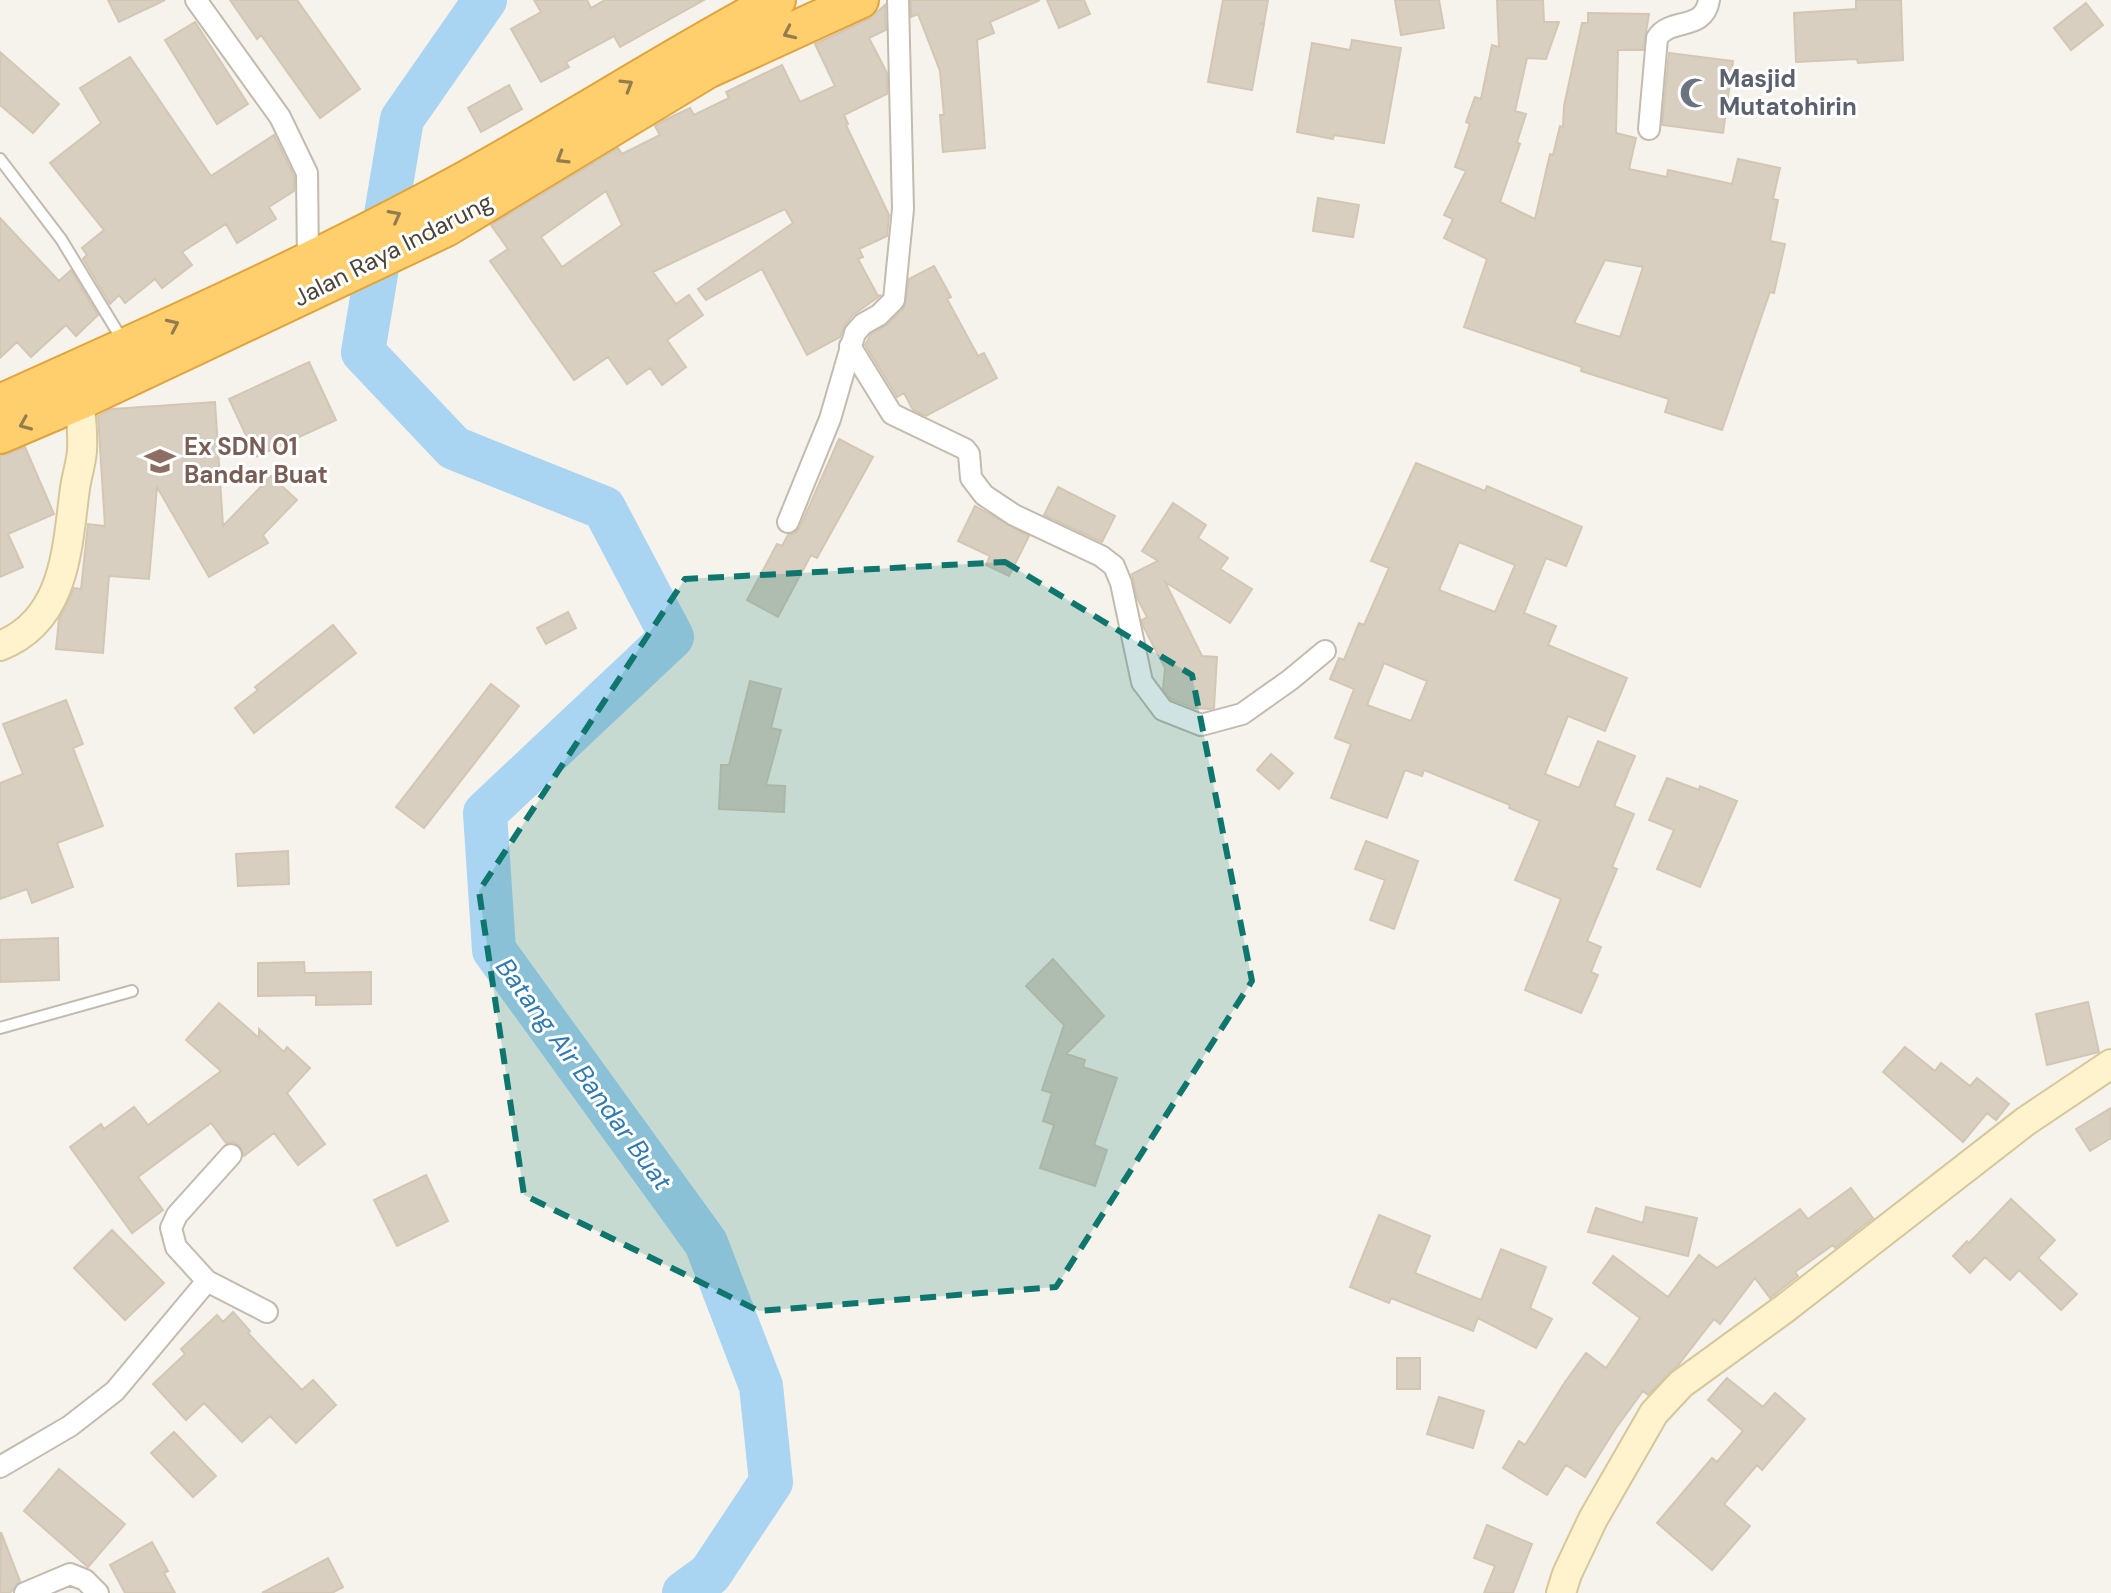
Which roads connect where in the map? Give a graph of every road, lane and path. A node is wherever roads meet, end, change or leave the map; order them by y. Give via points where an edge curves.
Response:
1 (196, 0) edge
2 (777, 0) edge
3 (860, 0) edge
4 (898, 0) edge
5 (1709, 0) edge
6 (1649, 129) dead end
7 (0, 159) edge
8 (320, 266) junction
9 (850, 346) junction
10 (126, 347) junction
11 (76, 386) junction
12 (0, 403) edge
13 (0, 435) edge
14 (788, 522) dead end
15 (0, 646) edge
16 (1325, 651) dead end
17 (132, 991) dead end
18 (0, 1028) edge
19 (2111, 1064) edge
20 (231, 1155) dead end
21 (207, 1281) junction
22 (267, 1312) dead end
23 (0, 1467) edge
24 (25, 1593) edge
25 (98, 1593) edge
26 (1561, 1593) edge

1 - 8 street via 280,117 307,173
8 -> 2 highway, Jalan Raya Indarung
3 -> 8 highway, Jalan Raya Indarung via 707,70 446,228
4 - 9 street via 903,209 894,300 863,324
5 - 6 street via 1693,23 1667,28 1657,38
7 - 10 lane via 61,239
10 -> 8 highway, Jalan Raya Indarung
8 - 11 highway, Jalan Raya Indarung
9 - 14 street via 830,419
9 - 16 street via 892,414 965,449 968,472 984,495 1114,566 1142,682 1163,710 1201,725 1242,714
10 - 11 highway, Jalan Raya Indarung
11 - 12 highway, Jalan Raya Indarung
11 -> 13 highway, Jalan Raya Indarung
11 - 15 street via 82,451 69,549 41,617
17 - 18 lane
19 - 26 street via 2026,1121 1681,1384 1654,1413 1593,1519
20 - 21 street via 171,1228 176,1247
21 - 22 street
21 - 23 street via 115,1391 70,1426
24 - 25 street via 70,1574

